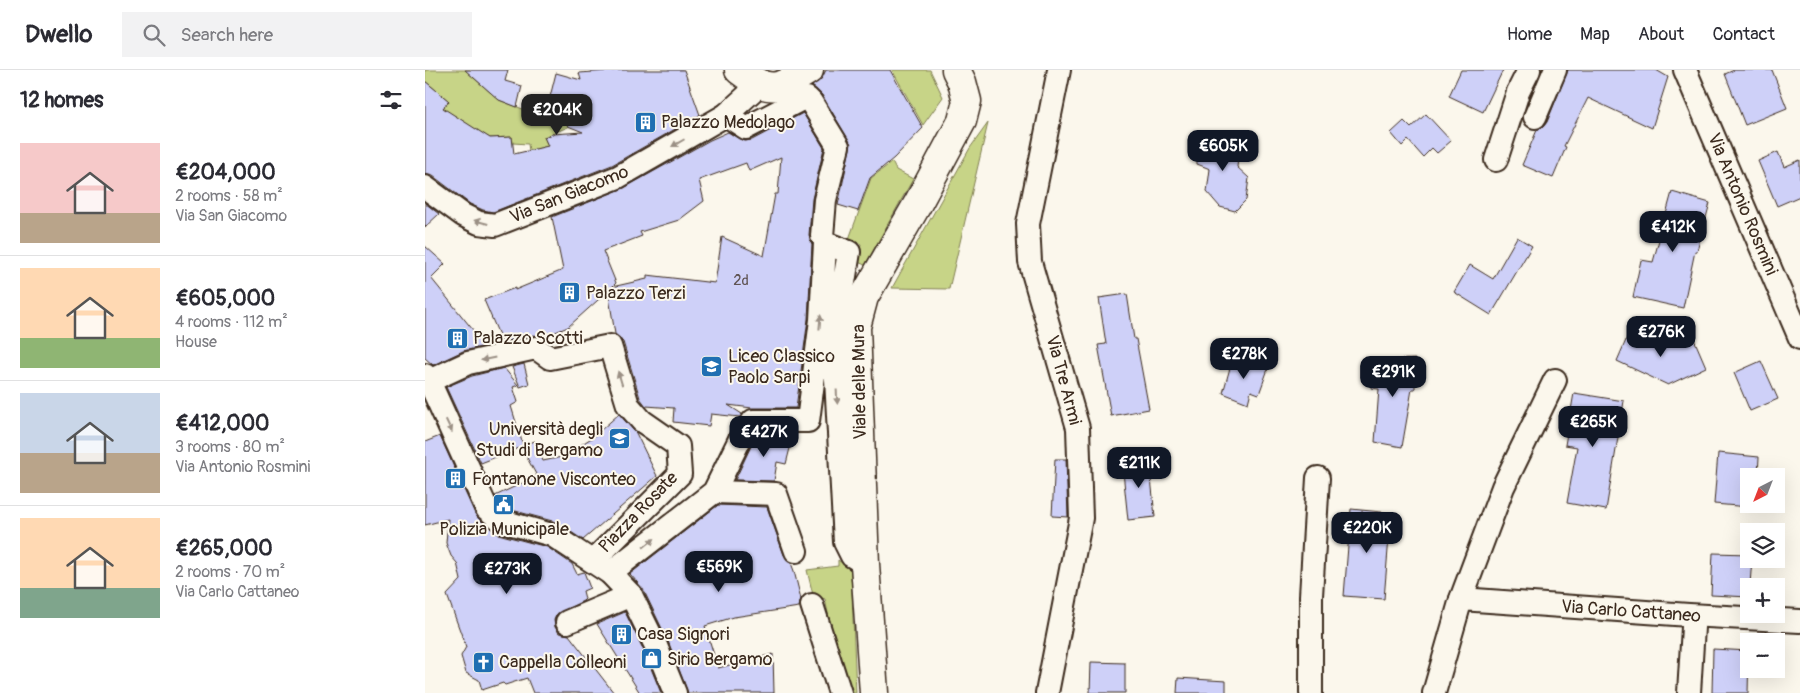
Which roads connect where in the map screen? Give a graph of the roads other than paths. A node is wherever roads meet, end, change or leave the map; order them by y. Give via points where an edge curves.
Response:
1 (809, 70) edge
2 (956, 70) edge
3 (1059, 70) edge
4 (1529, 70) edge
5 (1555, 70) edge
6 (1690, 72) edge
7 (750, 77) edge
8 (726, 115) junction
9 (1535, 117) dead end
10 (1495, 160) dead end
11 (425, 187) edge
12 (822, 236) dead end
13 (1800, 338) edge
14 (427, 378) edge
15 (1555, 380) dead end
16 (432, 404) edge
17 (1318, 478) dead end
18 (714, 492) junction
19 (796, 551) dead end
20 (593, 562) junction
21 (865, 564) junction
22 (631, 595) junction
23 (1461, 599) junction
24 (812, 605) dead end
25 (1800, 621) edge
26 (567, 622) dead end
27 (1693, 627) dead end
28 (675, 693) edge
29 (840, 693) edge
30 (874, 693) edge
31 (1047, 693) edge
32 (1311, 693) edge
33 (1434, 693) edge
34 (1689, 693) edge

1 - 7 street via 773,87
2 - 21 street, Viale delle Mura via 967,100 962,121 867,290 859,310 856,327
3 - 31 street, Via Tre Armi via 1028,224 1030,262 1078,428 1081,518
4 - 10 street via 1518,92
5 - 9 street
6 - 13 street, Via Antonio Rosmini
7 - 8 street, Via San Giacomo
8 -> 11 street, Via San Giacomo via 618,177 495,224 479,223 463,215
8 - 12 street via 746,128 799,100 807,98 811,102 838,146 825,200
14 - 16 street
20 -> 14 street, Piazza Rosate via 680,474 678,446 642,421 628,405 610,346 550,358 536,348 468,363
15 - 23 street via 1503,487
16 -> 20 street via 487,509 502,521 552,535
17 - 32 street via 1311,596
18 - 19 street via 776,494
20 -> 18 street
18 -> 21 street via 753,420 808,421 821,320 825,243 849,252 834,343 845,542 852,556
20 - 22 street
21 - 30 street, Viale delle Mura
22 - 26 street
22 - 28 street
23 - 25 street, Via Carlo Cattaneo
23 - 33 street
24 - 29 street
27 - 34 street

